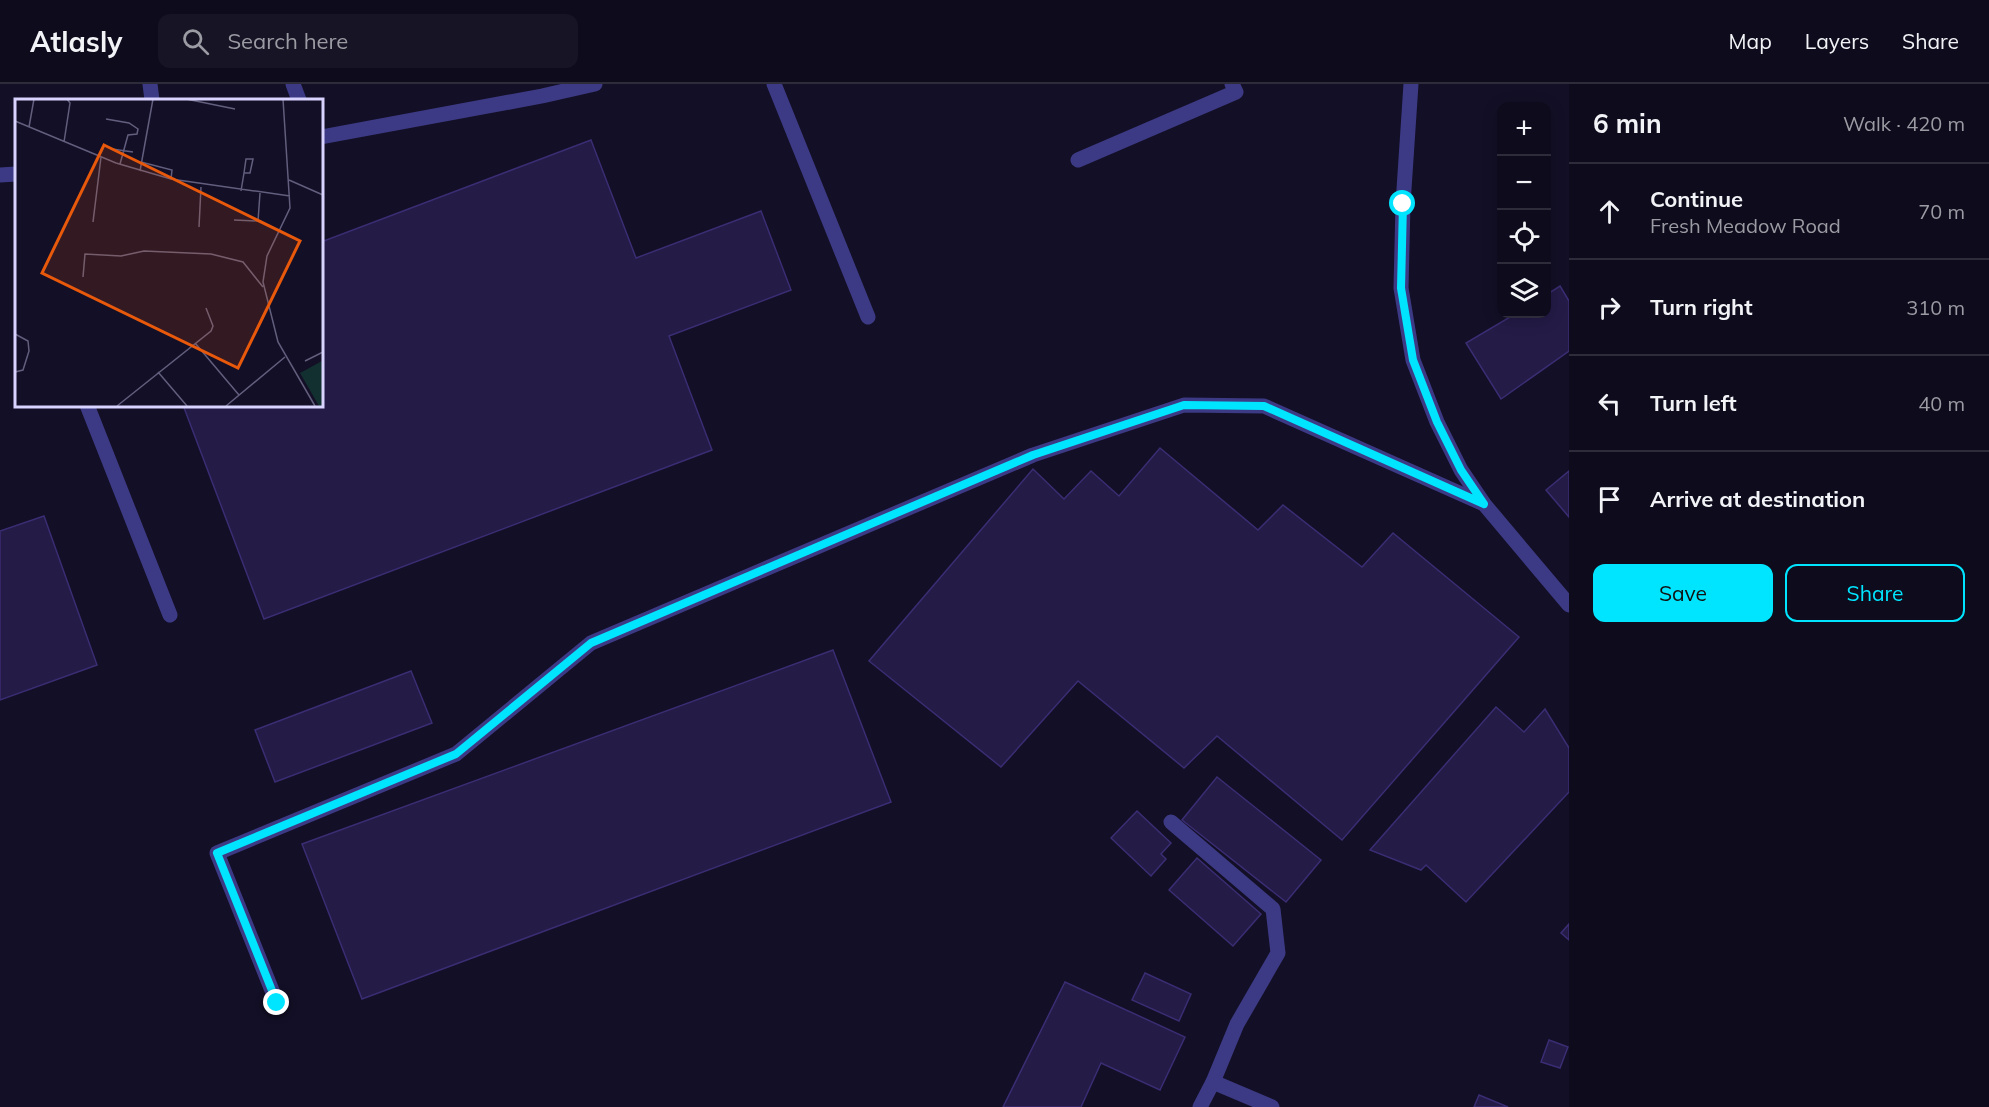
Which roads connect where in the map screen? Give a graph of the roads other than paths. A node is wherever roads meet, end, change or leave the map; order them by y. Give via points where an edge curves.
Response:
1 (150, 84) edge
2 (293, 84) edge
3 (595, 84) edge
4 (774, 84) edge
5 (1232, 84) edge
6 (1411, 84) edge
7 (539, 90) edge
8 (152, 99) edge
9 (299, 99) edge
10 (322, 137) edge
11 (1078, 160) dead end
12 (15, 174) edge
13 (0, 175) edge
14 (868, 317) dead end
15 (87, 406) edge
16 (1484, 504) junction
17 (1569, 605) edge
18 (170, 615) dead end
19 (1171, 822) dead end
20 (277, 1003) dead end
21 (1213, 1082) junction
22 (1200, 1107) edge
23 (1272, 1107) edge

1 - 8 street
2 - 9 street
3 - 7 street
4 - 14 street
5 - 11 street via 1236,92
6 - 16 street via 1401,288 1413,360 1437,422 1461,470
7 - 10 street
12 - 13 street
15 - 18 street
16 - 17 street
16 - 20 street via 1264,406 1184,405 1033,455 591,643 456,754 217,853
19 - 21 street via 1273,909 1278,953 1237,1024
21 - 22 street
21 - 23 street

